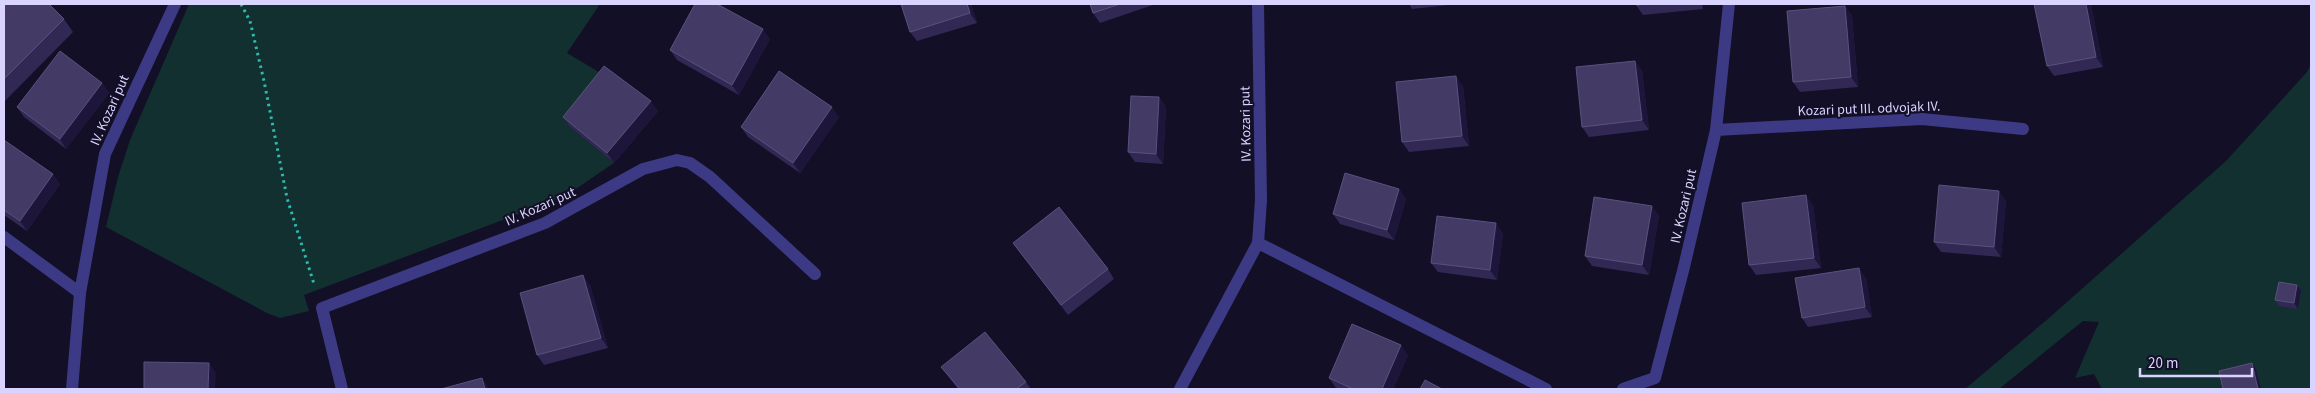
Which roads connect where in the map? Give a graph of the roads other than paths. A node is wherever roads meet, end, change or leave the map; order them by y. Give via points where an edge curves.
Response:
1 (175, 4) edge
2 (1258, 4) edge
3 (1729, 4) edge
4 (2023, 129) dead end
5 (1716, 130) junction
6 (4, 237) edge
7 (1258, 243) junction
8 (815, 274) dead end
9 (80, 293) junction
10 (1654, 384) edge
11 (72, 389) edge
12 (342, 389) edge
13 (1180, 389) edge
14 (1546, 389) edge
15 (1623, 389) edge

1 - 9 street, IV. Kozari put via 105,154
2 - 7 street, IV. Kozari put via 1261,200
3 - 5 street, IV. Kozari put
4 - 5 street, Kozari put III. odvojak IV. via 1922,119
5 - 10 street, IV. Kozari put
6 - 9 street
7 - 13 street, IV. Kozari put
7 - 14 street
8 - 12 street, IV. Kozari put via 710,177 677,160 643,169 545,223 322,308
9 - 11 street, IV. Kozari put
10 - 15 street, IV. Kozari put

